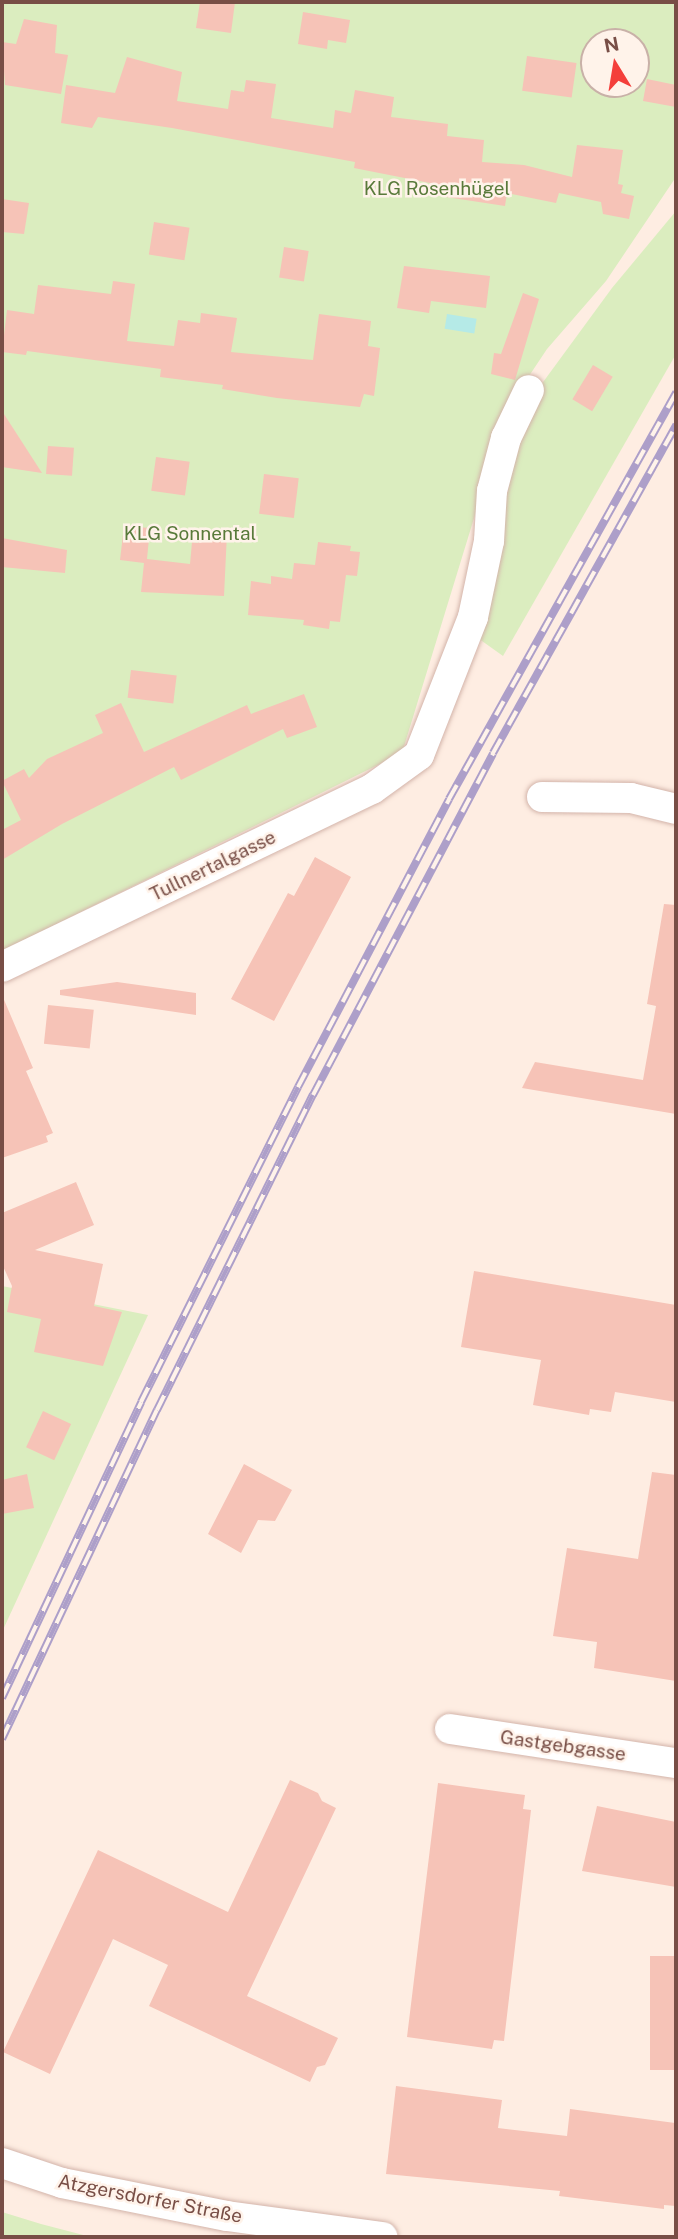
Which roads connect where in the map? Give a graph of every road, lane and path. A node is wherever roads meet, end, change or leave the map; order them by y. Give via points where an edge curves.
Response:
1 (529, 390) dead end
2 (542, 797) dead end
3 (676, 809) edge
4 (2, 967) edge
5 (450, 1729) dead end
6 (676, 1763) edge
7 (2, 2163) edge
8 (383, 2237) edge

1 - 4 street, Tullnertalgasse via 506,438 492,491 489,541 473,617 419,755 372,789
2 - 3 street via 631,797
5 - 6 street, Gastgebgasse
7 - 8 street, Atzgersdorfer Straße via 62,2183 215,2213

